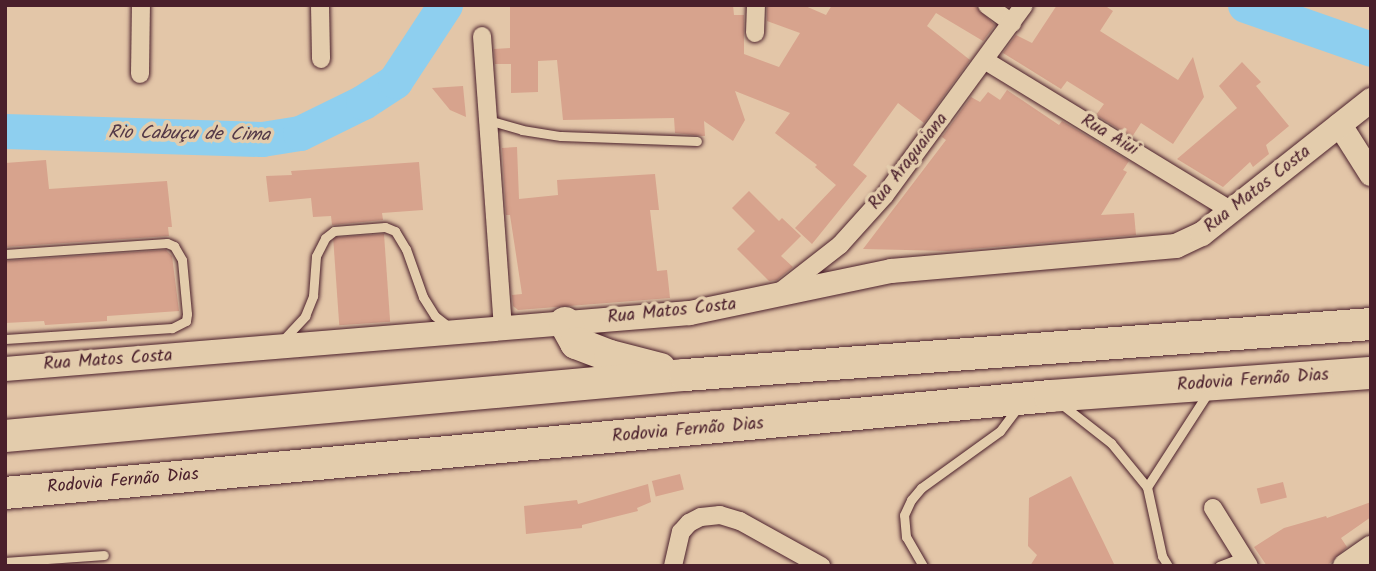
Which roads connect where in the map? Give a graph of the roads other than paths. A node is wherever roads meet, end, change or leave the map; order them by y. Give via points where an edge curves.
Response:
1 (141, 5) edge
2 (320, 5) edge
3 (756, 5) edge
4 (987, 5) edge
5 (1024, 5) edge
6 (1012, 23) junction
7 (755, 33) dead end
8 (482, 36) dead end
9 (321, 59) dead end
10 (986, 61) junction
11 (140, 74) dead end
12 (1371, 100) edge
13 (488, 120) junction
14 (1340, 125) junction
15 (697, 141) dead end
16 (1371, 174) edge
17 (1232, 211) junction
18 (5, 254) edge
19 (772, 297) junction
20 (565, 323) junction
21 (1371, 324) edge
22 (503, 328) junction
23 (456, 332) junction
24 (5, 339) edge
25 (274, 348) junction
26 (5, 369) edge
27 (1371, 373) edge
28 (685, 375) junction
29 (1214, 384) junction
30 (1036, 398) junction
31 (5, 436) edge
32 (1147, 486) junction
33 (5, 493) edge
34 (1213, 508) dead end
35 (1371, 548) edge
36 (104, 555) dead end
37 (1246, 561) edge
38 (5, 562) edge
39 (673, 566) edge
40 (821, 566) edge
41 (923, 566) edge
42 (1168, 566) edge
43 (1219, 566) edge
44 (1345, 566) edge

1 - 11 street
2 - 9 street
3 - 7 street
4 - 6 street
5 - 6 street, Rua Araguaiana
6 - 10 street, Rua Araguaiana
8 - 13 street
10 - 17 street, Rua Aiui
10 - 19 street, Rua Araguaiana via 862,222 813,268
12 - 14 street, Rua Matos Costa
13 - 15 lane via 561,136
13 - 22 street
14 - 16 street
14 - 17 street, Rua Matos Costa
17 - 19 street, Rua Matos Costa via 1190,242 1175,246 891,271
18 - 24 lane via 174,246 182,260 187,314 186,321 172,328
19 - 20 street, Rua Matos Costa via 690,313
20 - 22 street, Rua Matos Costa
20 - 28 highway via 576,343
21 - 28 highway
22 - 23 street, Rua Matos Costa
23 - 25 street, Rua Matos Costa
23 - 25 lane via 435,316 423,297 406,249 394,231 385,227 334,231 316,256 313,296 305,316
25 - 26 street, Rua Matos Costa
27 - 29 highway, Rodovia Fernão Dias
28 - 31 highway
29 - 30 highway, Rodovia Fernão Dias
29 - 32 lane
30 - 32 lane via 1111,443
30 - 33 highway, Rodovia Fernão Dias
30 - 41 lane via 911,500 904,515 906,537
32 - 42 lane
34 - 37 street
35 - 44 street
36 - 38 lane
37 - 43 lane
39 - 40 street via 681,532 689,523 720,515 740,521

